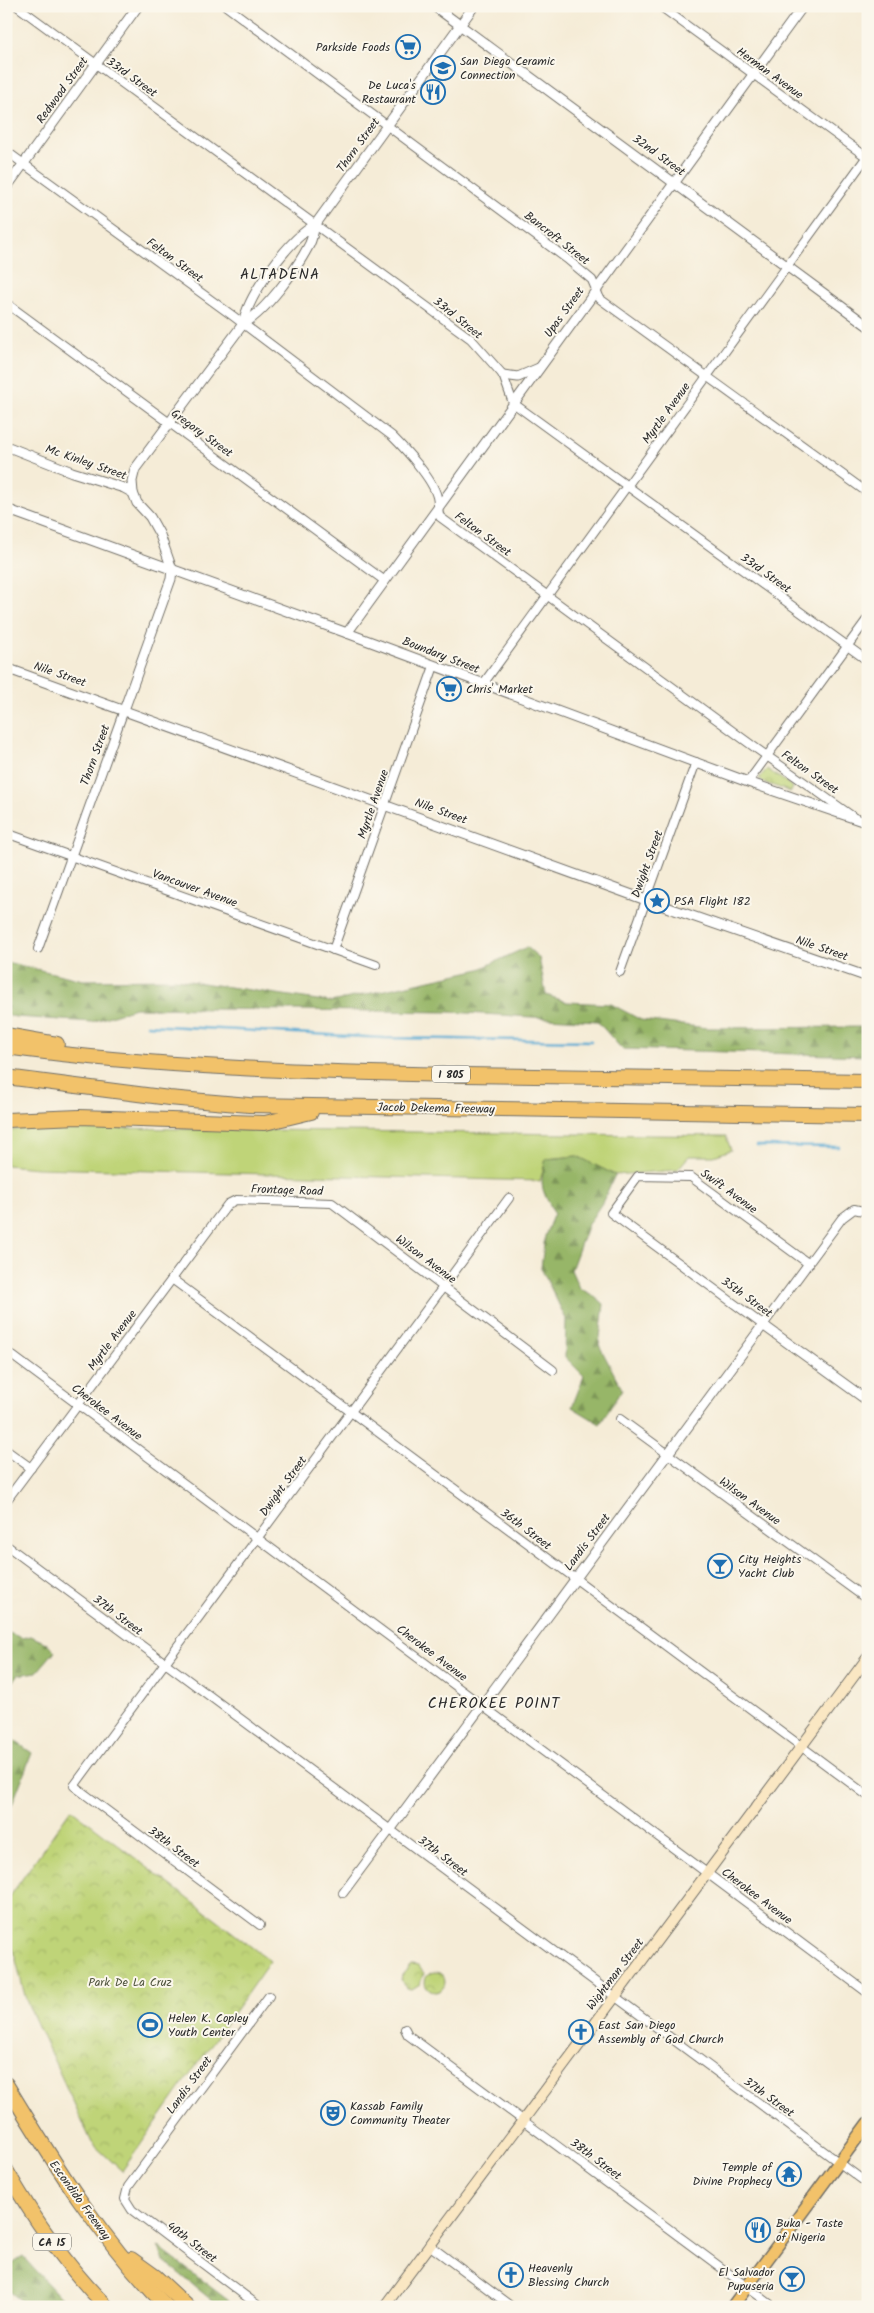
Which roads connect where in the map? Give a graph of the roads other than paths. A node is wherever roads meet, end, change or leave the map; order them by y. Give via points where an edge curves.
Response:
1 (17, 6) edge
2 (138, 6) edge
3 (226, 6) edge
4 (434, 6) edge
5 (474, 6) edge
6 (660, 6) edge
7 (802, 6) edge
8 (460, 25) junction
9 (96, 64) junction
10 (753, 74) junction
11 (387, 125) junction
12 (6, 151) edge
13 (867, 157) edge
14 (24, 164) junction
15 (675, 182) junction
16 (6, 188) edge
17 (315, 225) junction
18 (787, 267) junction
19 (596, 290) junction
20 (6, 303) edge
21 (243, 324) junction
22 (868, 326) edge
23 (539, 368) junction
24 (503, 375) junction
25 (707, 377) junction
26 (513, 403) junction
27 (170, 424) junction
28 (6, 446) edge
29 (628, 486) junction
30 (133, 493) junction
31 (868, 493) edge
32 (437, 508) junction
33 (6, 509) edge
34 (172, 569) junction
35 (384, 581) junction
36 (548, 596) junction
37 (868, 618) edge
38 (347, 633) junction
39 (847, 646) junction
40 (868, 661) edge
41 (434, 666) junction
42 (6, 668) edge
43 (483, 684) junction
44 (124, 710) junction
45 (767, 756) junction
46 (696, 762) junction
47 (748, 782) junction
48 (385, 804) junction
49 (857, 819) junction
50 (868, 823) edge
51 (6, 833) edge
52 (72, 856) junction
53 (646, 900) junction
54 (38, 949) dead end
55 (333, 950) junction
56 (376, 965) dead end
57 (620, 972) dead end
58 (868, 977) edge
59 (6, 1035) edge
60 (6, 1047) edge
61 (166, 1063) junction
62 (868, 1071) edge
63 (6, 1078) edge
64 (736, 1079) junction
65 (868, 1081) edge
66 (332, 1107) junction
67 (868, 1115) edge
68 (6, 1120) edge
69 (509, 1198) dead end
70 (332, 1203) joint
71 (868, 1212) edge
72 (611, 1213) joint
73 (218, 1217) joint
74 (809, 1264) junction
75 (172, 1279) junction
76 (444, 1287) junction
77 (763, 1326) junction
78 (6, 1351) edge
79 (553, 1370) dead end
80 (868, 1401) edge
81 (79, 1404) junction
82 (351, 1413) junction
83 (620, 1419) dead end
84 (6, 1450) edge
85 (668, 1455) junction
86 (31, 1468) junction
87 (6, 1501) edge
88 (258, 1538) junction
89 (6, 1545) edge
90 (575, 1579) junction
91 (868, 1600) edge
92 (868, 1656) edge
93 (165, 1664) junction
94 (482, 1705) junction
95 (800, 1746) junction
96 (74, 1786) joint
97 (868, 1796) edge
98 (390, 1830) junction
99 (706, 1872) junction
100 (343, 1893) dead end
101 (260, 1924) dead end
102 (868, 1993) edge
103 (269, 1996) dead end
104 (614, 1997) junction
105 (404, 2029) dead end
106 (6, 2084) edge
107 (523, 2119) junction
108 (868, 2123) edge
109 (838, 2162) junction
110 (6, 2170) edge
111 (868, 2184) edge
112 (128, 2187) joint
113 (429, 2245) junction
114 (113, 2246) junction
115 (747, 2287) junction
116 (107, 2307) edge
117 (167, 2307) edge
118 (188, 2307) edge
119 (260, 2307) edge
120 (384, 2307) edge
121 (512, 2307) edge
122 (732, 2307) edge
123 (774, 2307) edge

1 - 9 street, 33rd Street
2 - 9 street, Redwood Street
3 - 11 street, Bancroft Street
4 - 8 street, 32nd Street
5 - 8 street, Thorn Street
6 - 10 street, Herman Avenue
7 - 10 street, Upas Street
8 - 11 street, Thorn Street
8 - 15 street, 32nd Street
9 - 14 street, Redwood Street
9 - 17 street, 33rd Street
10 - 13 street, Herman Avenue
10 - 15 street, Upas Street
11 - 17 street, Thorn Street
11 - 19 street, Bancroft Street via 567,258 592,280
12 - 14 street, Felton Street
13 - 18 street, Myrtle Avenue
14 - 16 street, Redwood Street
14 - 21 street, Felton Street
15 - 18 street, 32nd Street
15 - 19 street, Upas Street
17 - 21 street, Thorn Street via 308,247 286,279 253,319
17 - 21 street, Thorn Street via 303,231 272,270 250,302
17 - 24 street, 33rd Street via 471,339
18 - 22 street, 32nd Street
18 - 25 street, Myrtle Avenue
19 - 23 street, Upas Street
19 - 25 street, Bancroft Street via 600,299
20 - 27 street, Gregory Street
21 - 27 street, Thorn Street
21 - 32 street, Felton Street via 392,436 425,475 437,497
23 - 24 street via 518,377
23 - 26 street, Upas Street
24 - 26 street, 33rd Street
25 - 29 street, Myrtle Avenue
25 - 31 street, Bancroft Street
26 - 29 street, 33rd Street
26 - 32 street, Upas Street
27 - 30 street, Thorn Street via 135,469
27 - 35 street, Gregory Street
28 - 30 street, Mc Kinley Street
29 - 36 street, Myrtle Avenue
29 - 39 street, 33rd Street
30 - 34 street, Mc Kinley Street via 150,517
32 - 35 street, Upas Street
32 - 36 street, Felton Street via 440,517
33 - 34 street, Boundary Street
34 - 38 street, Boundary Street
34 - 44 street, Thorn Street
35 - 38 street, Upas Street
36 - 43 street, Myrtle Avenue
36 - 45 street, Felton Street
37 - 39 street
38 - 41 street, Boundary Street
39 - 40 street, 33rd Street
39 - 45 street
41 - 43 street, Boundary Street
41 - 48 street, Myrtle Avenue
42 - 44 street, Nile Street
43 - 46 street, Boundary Street
44 - 48 street, Nile Street
44 - 52 street, Thorn Street
45 - 47 street
45 - 49 street, Felton Street
46 - 47 street, Boundary Street
46 - 53 street, Dwight Street
47 - 49 street, Boundary Street
48 - 53 street, Nile Street
48 - 55 street, Myrtle Avenue
49 - 50 street, Boundary Street
51 - 52 street, Vancouver Avenue
52 - 54 street, Thorn Street
52 - 55 street, Vancouver Avenue
53 - 57 street, Dwight Street
53 - 58 street, Nile Street
55 - 56 street, Vancouver Avenue
59 - 61 highway
60 - 61 highway, I 805
61 - 64 highway, I 805 via 360,1073
62 - 64 highway
63 - 66 highway, Jacob Dekema Freeway via 240,1105
64 - 65 highway, I 805
66 - 67 highway, Jacob Dekema Freeway
66 - 68 highway via 265,1123 79,1117
69 - 76 street, Dwight Street
70 - 73 street, Frontage Road via 236,1200 228,1204
70 - 76 street, Wilson Avenue
71 - 74 street, Landis Street via 854,1209 842,1218
72 - 74 street, Swift Avenue via 638,1176 691,1177
72 - 77 street, 35th Street
73 - 75 street, Myrtle Avenue
74 - 77 street, Landis Street
75 - 81 street, Myrtle Avenue
75 - 82 street, 36th Street
76 - 79 street, Wilson Avenue
76 - 82 street, Dwight Street
77 - 80 street, 35th Street
77 - 85 street, Landis Street
78 - 81 street, Cherokee Avenue
81 - 86 street, Myrtle Avenue
81 - 88 street, Cherokee Avenue
82 - 88 street, Dwight Street
82 - 90 street, 36th Street
83 - 85 street, Wilson Avenue
84 - 86 street
85 - 90 street, Landis Street
85 - 91 street, Wilson Avenue
86 - 87 street, Myrtle Avenue
88 - 93 street, Dwight Street
88 - 94 street, Cherokee Avenue
89 - 93 street, 37th Street
90 - 94 street, Landis Street
90 - 95 street, 36th Street
92 - 95 main road, Wightman Street
93 - 96 street, Dwight Street
93 - 98 street, 37th Street
94 - 98 street, Landis Street
94 - 99 street, Cherokee Avenue
95 - 97 street, 36th Street
95 - 99 main road, Wightman Street
96 - 101 street, 38th Street
98 - 100 street, Landis Street
98 - 104 street, 37th Street
99 - 102 street, Cherokee Avenue
99 - 104 main road, Wightman Street
103 - 112 street, Landis Street
104 - 107 main road, Wightman Street
104 - 109 street, 37th Street
105 - 107 street, 38th Street
106 - 114 highway, Escondido Freeway via 51,2160
107 - 113 main road, Wightman Street
107 - 115 street, 38th Street
108 - 109 main road
109 - 111 street, 37th Street
109 - 115 main road
110 - 116 highway, CA 15 via 63,2257
112 - 119 street, 40th Street via 125,2199 132,2210
113 - 120 main road, Wightman Street
113 - 121 street
114 - 117 highway, Escondido Freeway
114 - 118 highway via 156,2276
115 - 122 main road
115 - 123 street, 38th Street

